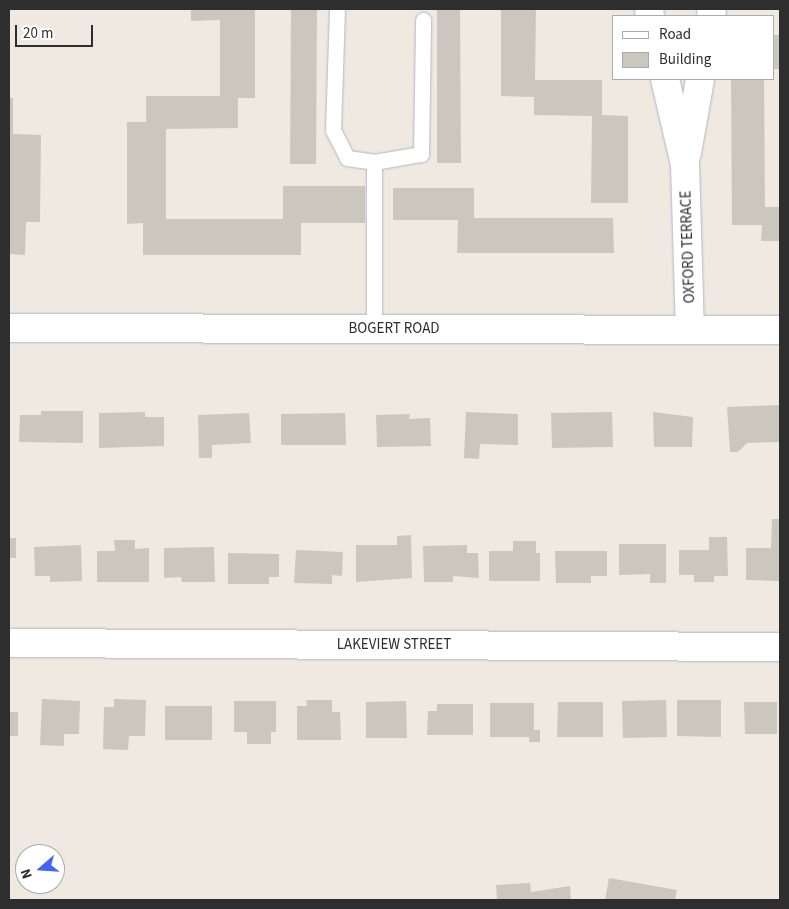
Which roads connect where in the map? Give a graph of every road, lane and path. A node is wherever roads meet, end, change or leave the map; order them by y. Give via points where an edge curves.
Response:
1 (337, 9) edge
2 (422, 20) dead end
3 (665, 80) edge
4 (700, 80) edge
5 (374, 162) junction
6 (685, 164) junction
7 (9, 328) edge
8 (374, 329) junction
9 (690, 330) junction
10 (780, 330) edge
11 (9, 643) edge
12 (780, 647) edge

1 - 5 lane via 333,130 347,158
2 - 5 lane via 421,154
3 - 6 street, OXFORD TERRACE
4 - 6 street, OXFORD TERRACE
5 - 8 lane
6 - 9 street, OXFORD TERRACE
7 - 8 street, BOGERT ROAD
8 - 9 street, BOGERT ROAD
9 - 10 street, BOGERT ROAD
11 - 12 street, LAKEVIEW STREET

